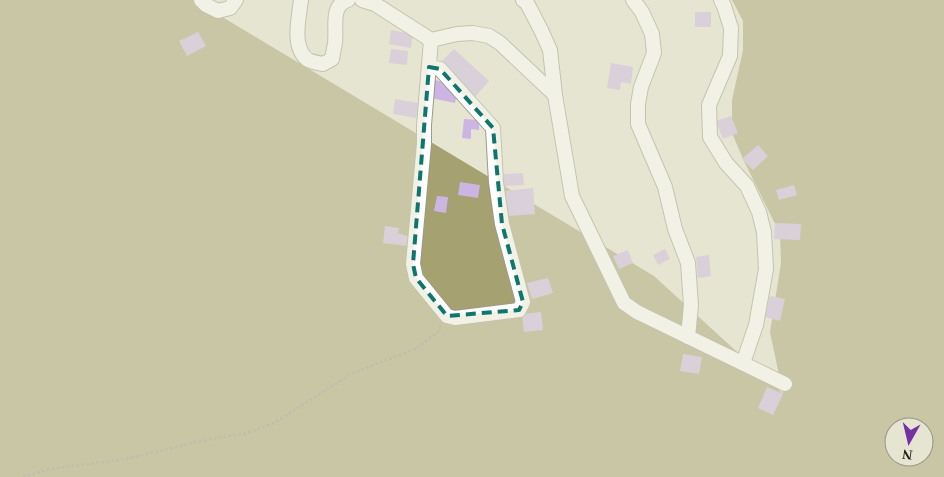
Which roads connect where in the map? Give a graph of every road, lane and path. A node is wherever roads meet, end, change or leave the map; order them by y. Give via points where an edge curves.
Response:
1 (201, 0) edge
2 (236, 0) edge
3 (301, 0) edge
4 (348, 0) edge
5 (362, 0) edge
6 (523, 0) edge
7 (633, 0) edge
8 (720, 0) edge
9 (431, 40) junction
10 (429, 67) junction
11 (555, 95) junction
12 (447, 316) junction
13 (688, 336) junction
14 (743, 363) junction
15 (785, 384) dead end
16 (23, 477) edge

1 - 2 street via 218,11 230,8
3 - 4 street via 297,32 300,52 309,61 323,64 332,59 337,9
5 - 9 street via 375,4
6 - 11 street via 550,50
7 - 13 street via 652,34 654,53 641,87 638,124 665,187 688,263
8 - 14 street via 731,28 730,56 709,105 710,137 726,163 747,186 764,232 766,269 756,325
9 - 10 street
9 - 11 street via 457,34 489,36
10 - 12 street via 413,264 416,278
10 - 12 street via 440,69 493,128 502,224 523,302 519,310 455,318
11 - 13 street via 572,196 624,303
12 - 16 path via 439,331 415,348 353,373 274,423 247,433 126,459 50,469
13 - 14 street
14 - 15 street

